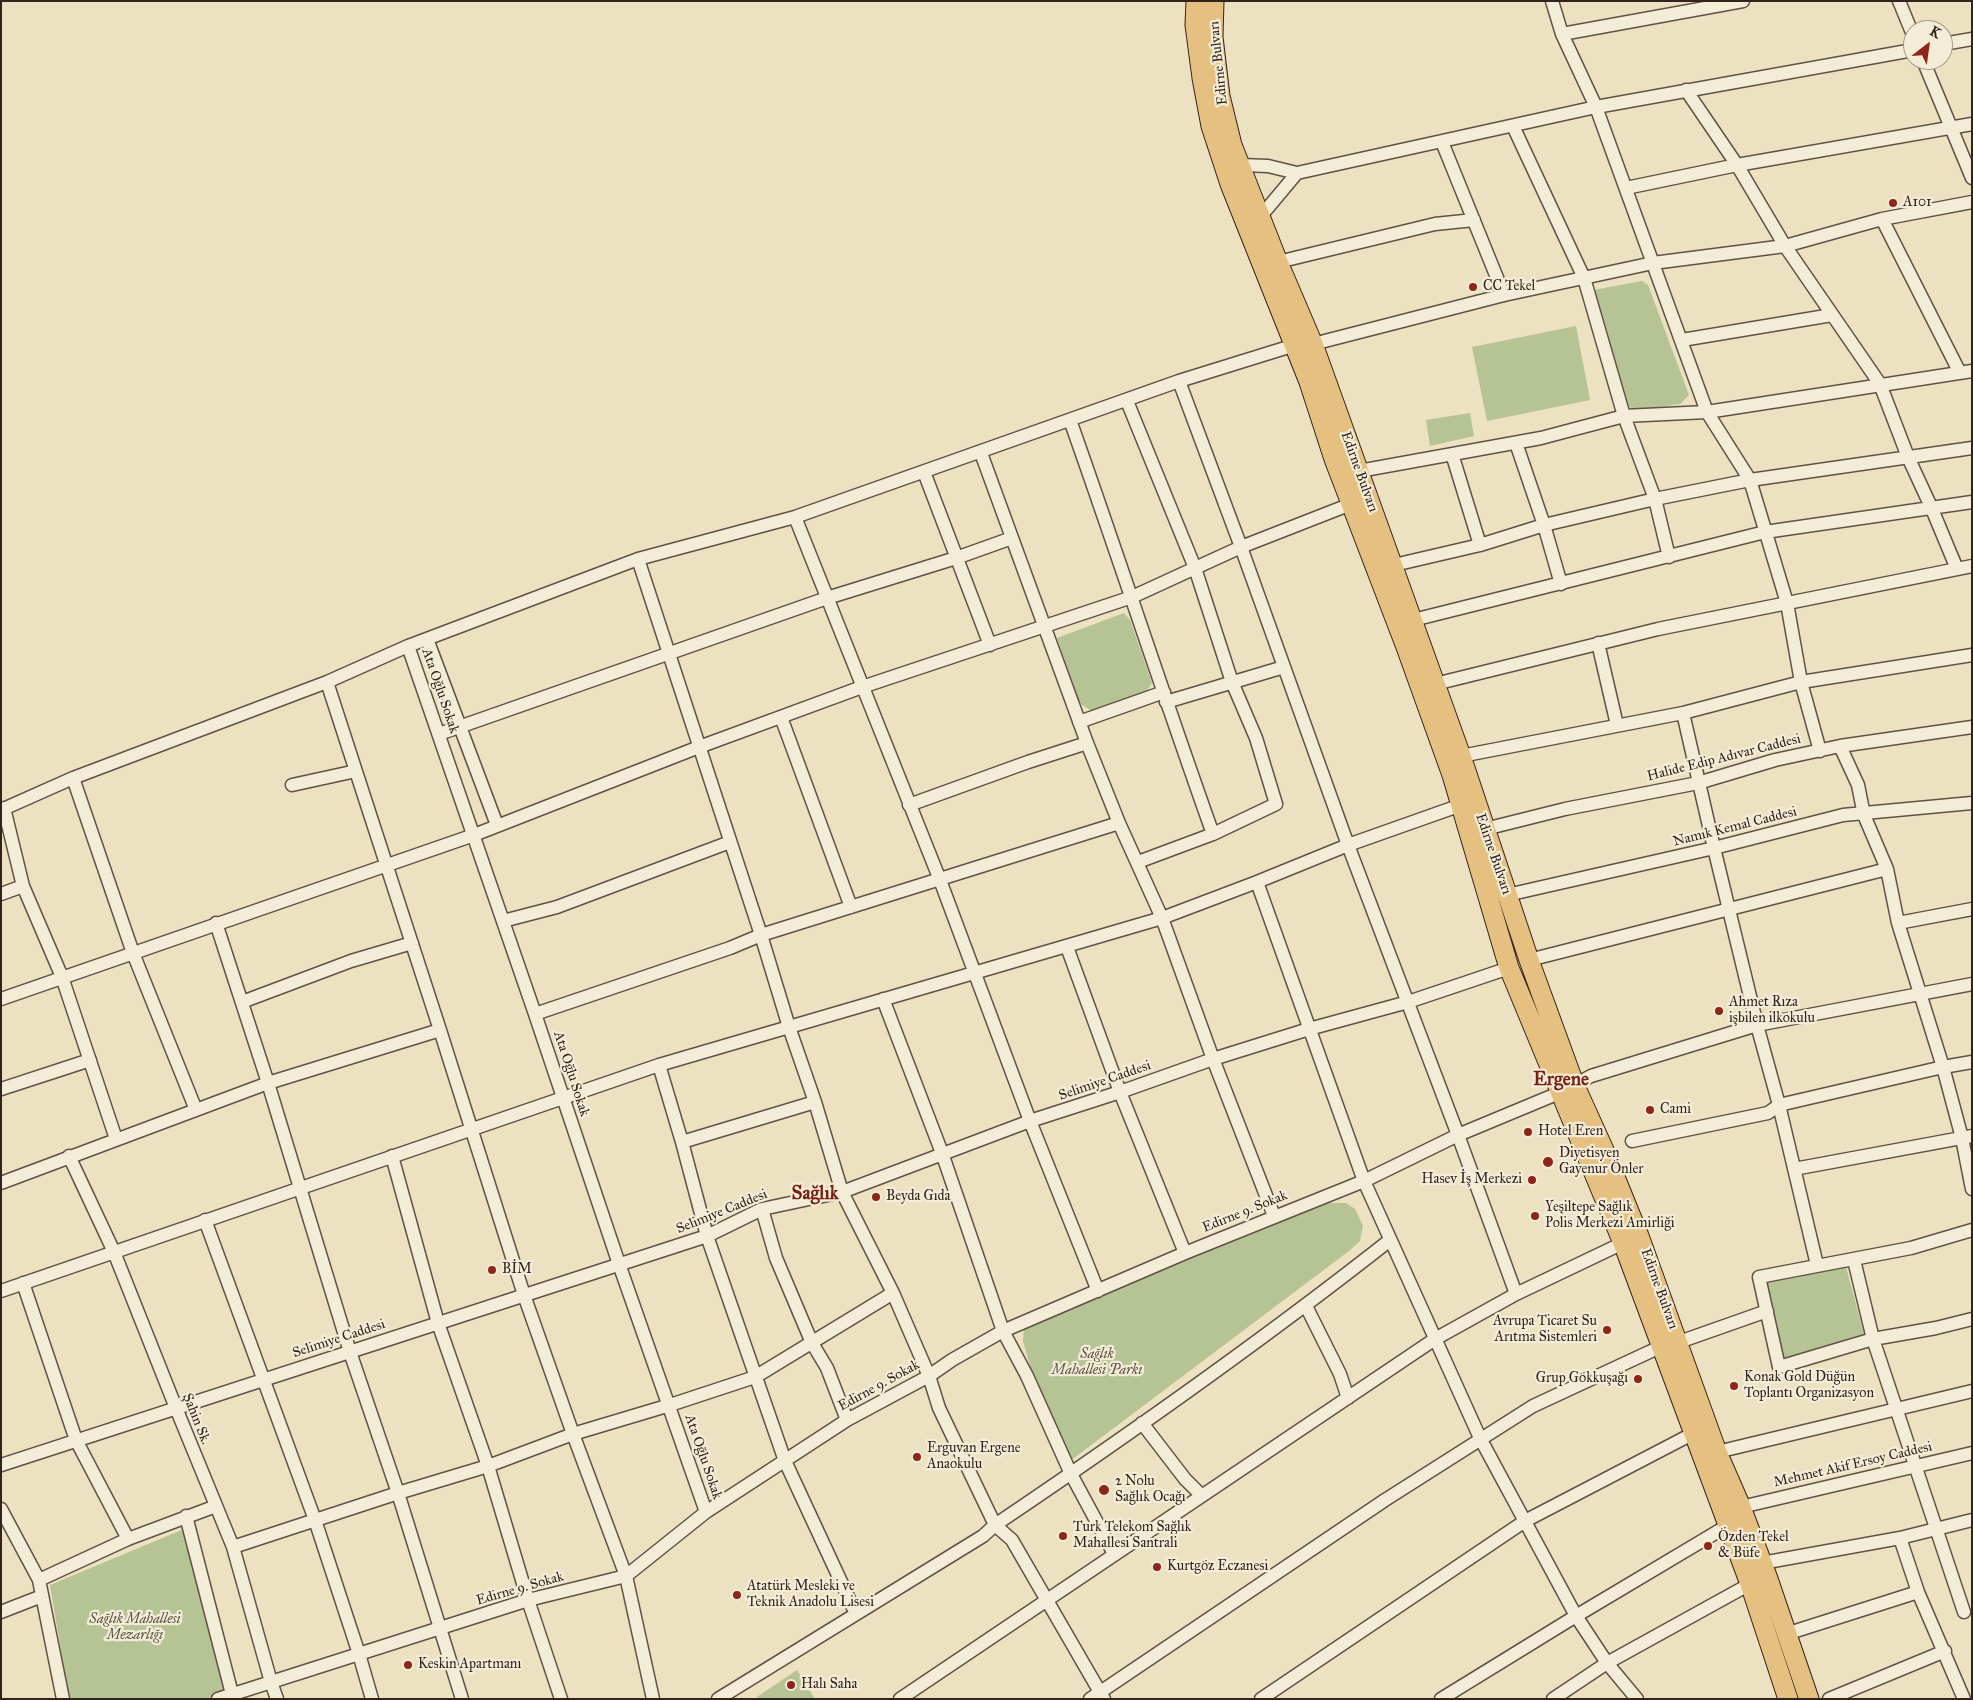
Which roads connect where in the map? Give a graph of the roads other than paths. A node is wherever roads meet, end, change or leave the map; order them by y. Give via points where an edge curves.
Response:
1 (1196, 1) edge
2 (1214, 1) edge
3 (1552, 1) edge
4 (1743, 1) edge
5 (1899, 1) edge
6 (1907, 20) edge
7 (1562, 34) junction
8 (1972, 39) edge
9 (1953, 42) edge
10 (1903, 52) edge
11 (1927, 70) edge
12 (1686, 90) junction
13 (1596, 107) junction
14 (1972, 124) edge
15 (1514, 126) junction
16 (1951, 127) junction
17 (1442, 142) junction
18 (1241, 165) junction
19 (1737, 165) junction
20 (1297, 173) junction
21 (1972, 178) edge
22 (1626, 188) junction
23 (1972, 202) edge
24 (1261, 216) junction
25 (1882, 219) junction
26 (1474, 220) junction
27 (1785, 246) junction
28 (1278, 262) junction
29 (1654, 263) junction
30 (1584, 278) junction
31 (1504, 295) junction
32 (1832, 315) junction
33 (1682, 340) junction
34 (1304, 344) junction
35 (1966, 372) edge
36 (1179, 381) junction
37 (1880, 384) junction
38 (1127, 401) junction
39 (1707, 412) junction
40 (1624, 416) junction
41 (1070, 420) junction
42 (1516, 443) junction
43 (1972, 448) edge
44 (981, 453) junction
45 (1452, 454) junction
46 (1908, 457) junction
47 (1359, 471) junction
48 (924, 472) junction
49 (1750, 480) junction
50 (1654, 499) junction
51 (1972, 502) edge
52 (1350, 504) junction
53 (1932, 508) junction
54 (795, 517) junction
55 (1544, 525) junction
56 (1765, 532) junction
57 (1012, 538) junction
58 (1480, 544) junction
59 (1241, 547) junction
60 (1669, 557) junction
61 (956, 558) junction
62 (638, 559) junction
63 (1394, 565) junction
64 (1972, 566) edge
65 (1196, 568) junction
66 (1957, 569) junction
67 (1561, 584) junction
68 (1132, 597) junction
69 (827, 598) junction
70 (1787, 602) junction
71 (1413, 620) junction
72 (1044, 627) junction
73 (427, 639) junction
74 (1598, 643) junction
75 (990, 645) junction
76 (408, 646) junction
77 (669, 653) junction
78 (1972, 655) edge
79 (1284, 667) junction
80 (327, 682) junction
81 (1232, 682) junction
82 (1801, 682) junction
83 (1435, 684) junction
84 (862, 686) junction
85 (1165, 697) junction
86 (1683, 713) junction
87 (781, 717) junction
88 (1079, 722) junction
89 (1617, 725) junction
90 (458, 726) junction
91 (1972, 727) edge
92 (438, 734) junction
93 (1087, 743) junction
94 (1840, 746) junction
95 (699, 747) junction
96 (1820, 751) junction
97 (1461, 756) junction
98 (356, 771) junction
99 (73, 778) junction
100 (1698, 783) junction
101 (292, 785) dead end
102 (1972, 803) edge
103 (909, 804) junction
104 (1461, 805) junction
105 (3, 809) edge
106 (1864, 815) junction
107 (1119, 823) junction
108 (497, 825) junction
109 (1485, 829) junction
110 (1213, 834) junction
111 (474, 835) junction
112 (730, 842) junction
113 (1348, 845) junction
114 (1714, 848) junction
115 (1138, 862) junction
116 (386, 867) junction
117 (1887, 869) junction
118 (940, 880) junction
119 (1257, 882) junction
120 (23, 886) junction
121 (1, 894) edge
122 (1507, 895) junction
123 (851, 907) junction
124 (1729, 909) junction
125 (1972, 909) edge
126 (1162, 918) junction
127 (503, 921) junction
128 (216, 923) junction
129 (1898, 923) junction
130 (761, 935) junction
131 (412, 943) junction
132 (1067, 947) junction
133 (133, 953) junction
134 (1529, 960) junction
135 (1509, 968) junction
136 (976, 972) junction
137 (62, 977) junction
138 (1972, 984) edge
139 (1919, 994) junction
140 (1, 999) edge
141 (883, 999) junction
142 (242, 1002) junction
143 (1408, 1002) junction
144 (535, 1014) junction
145 (1757, 1025) junction
146 (789, 1027) junction
147 (1309, 1029) junction
148 (440, 1030) junction
149 (1213, 1059) junction
150 (90, 1060) junction
151 (1972, 1062) edge
152 (659, 1065) junction
153 (1943, 1067) junction
154 (268, 1083) junction
155 (1, 1089) edge
156 (1567, 1089) junction
157 (1120, 1092) junction
158 (563, 1098) junction
159 (815, 1102) junction
160 (1779, 1105) junction
161 (196, 1110) junction
162 (1030, 1121) junction
163 (472, 1129) junction
164 (1458, 1135) junction
165 (1967, 1137) edge
166 (116, 1139) junction
167 (1632, 1141) dead end
168 (682, 1142) junction
169 (942, 1153) junction
170 (69, 1156) junction
171 (392, 1156) junction
172 (1794, 1169) junction
173 (1364, 1181) junction
174 (1, 1183) edge
175 (300, 1188) junction
176 (1972, 1189) edge
177 (842, 1192) junction
178 (762, 1209) junction
179 (1274, 1216) junction
180 (205, 1220) junction
181 (1972, 1230) edge
182 (707, 1236) junction
183 (1390, 1240) junction
184 (1623, 1243) junction
185 (114, 1252) junction
186 (1185, 1253) junction
187 (1854, 1260) junction
188 (619, 1264) junction
189 (1817, 1265) junction
190 (23, 1283) junction
191 (1, 1290) edge
192 (1098, 1291) junction
193 (892, 1293) junction
194 (1516, 1294) junction
195 (524, 1295) junction
196 (1306, 1306) junction
197 (1767, 1311) junction
198 (1972, 1319) edge
199 (438, 1323) junction
200 (1003, 1331) junction
201 (1435, 1339) junction
202 (1873, 1339) junction
203 (1678, 1342) junction
204 (812, 1343) junction
205 (1660, 1347) junction
206 (350, 1352) junction
207 (755, 1376) junction
208 (929, 1376) junction
209 (262, 1380) junction
210 (1972, 1391) edge
211 (1348, 1398) junction
212 (670, 1406) junction
213 (176, 1408) junction
214 (1898, 1410) junction
215 (848, 1420) junction
216 (1142, 1423) junction
217 (1694, 1433) junction
218 (573, 1434) junction
219 (1480, 1438) junction
220 (76, 1440) junction
221 (1717, 1452) junction
222 (1972, 1453) edge
223 (785, 1461) junction
224 (1, 1465) edge
225 (1915, 1465) junction
226 (488, 1466) junction
227 (1071, 1474) junction
228 (398, 1493) junction
229 (1202, 1496) junction
230 (216, 1506) junction
231 (1741, 1507) junction
232 (1, 1509) edge
233 (706, 1512) junction
234 (186, 1516) junction
235 (315, 1520) junction
236 (1972, 1520) edge
237 (1525, 1521) junction
238 (995, 1525) junction
239 (1727, 1526) junction
240 (1936, 1528) junction
241 (1900, 1538) junction
242 (128, 1540) junction
243 (233, 1547) junction
244 (1114, 1554) junction
245 (1762, 1563) junction
246 (626, 1576) junction
247 (39, 1580) junction
248 (1750, 1584) junction
249 (1918, 1592) junction
250 (42, 1596) junction
251 (528, 1600) junction
252 (1046, 1601) junction
253 (1, 1612) edge
254 (1964, 1612) dead end
255 (856, 1614) junction
256 (1576, 1616) junction
257 (440, 1628) junction
258 (1786, 1634) junction
259 (1944, 1651) junction
260 (359, 1654) junction
261 (1607, 1663) junction
262 (271, 1682) junction
263 (232, 1694) junction
264 (1098, 1697) edge
265 (1786, 1698) edge
266 (63, 1699) edge
267 (218, 1699) edge
268 (277, 1699) edge
269 (372, 1699) edge
270 (462, 1699) edge
271 (561, 1699) edge
272 (653, 1699) edge
273 (718, 1699) edge
274 (900, 1699) edge
275 (1261, 1699) edge
276 (1441, 1699) edge
277 (1553, 1699) edge
278 (1636, 1699) edge
279 (1809, 1699) edge
280 (1829, 1699) edge
281 (1964, 1699) edge

1 - 34 highway, Edirne Bulvarı via 1197,41 1211,126 1230,184
2 - 18 highway, Edirne Bulvarı via 1213,37 1220,96 1232,145
3 - 7 street
4 - 7 street
5 - 6 street
7 - 13 street
8 - 9 street
10 - 12 street
11 - 16 street
12 - 13 street
12 - 19 street
13 - 15 street
13 - 22 street
14 - 16 street
15 - 17 street
15 - 30 street
16 - 19 street
16 - 21 street
17 - 20 street
17 - 26 street
18 - 20 street via 1268,166
18 - 24 highway, Edirne Bulvarı
19 - 22 street
19 - 27 street
20 - 24 street
22 - 29 street
23 - 25 street
24 - 28 highway, Edirne Bulvarı
25 - 27 street
25 - 35 street
26 - 28 street via 1435,224
26 - 31 street
27 - 29 street
27 - 32 street
28 - 34 highway, Edirne Bulvarı
29 - 30 street
29 - 33 street
30 - 31 street
30 - 40 street
31 - 34 street
32 - 33 street
32 - 37 street
33 - 39 street
34 - 36 street
34 - 47 highway, Edirne Bulvarı
34 - 52 highway, Edirne Bulvarı
35 - 37 street
36 - 38 street
36 - 59 street
37 - 39 street
37 - 46 street
38 - 41 street
38 - 65 street
39 - 40 street
39 - 49 street
40 - 42 street
40 - 50 street
41 - 44 street
41 - 68 street
42 - 45 street
42 - 55 street
43 - 46 street
44 - 48 street
44 - 57 street
45 - 47 street
45 - 58 street
46 - 49 street
46 - 53 street
47 - 63 highway, Edirne Bulvarı
48 - 54 street
48 - 61 street
49 - 50 street
49 - 56 street
50 - 55 street
50 - 60 street
51 - 53 street
52 - 59 street
52 - 104 highway, Edirne Bulvarı via 1406,647
53 - 56 street
53 - 66 street
54 - 62 street
54 - 69 street
55 - 58 street
55 - 67 street
56 - 60 street
56 - 70 street
57 - 61 street
57 - 72 street
58 - 63 street
59 - 65 street
59 - 79 street
60 - 67 street
61 - 69 street
61 - 75 street
62 - 73 street
62 - 77 street
63 - 71 highway, Edirne Bulvarı
64 - 66 street
65 - 68 street
65 - 81 street
66 - 70 street
67 - 71 street
68 - 72 street
68 - 85 street
69 - 77 street
69 - 84 street
70 - 74 street
70 - 82 street
71 - 83 highway, Edirne Bulvarı
72 - 75 street
72 - 88 street
73 - 76 street
73 - 90 street
74 - 83 street
74 - 89 street
75 - 84 street
76 - 80 street
76 - 92 street, Ata Oğlu Sokak
77 - 90 street
77 - 95 street
78 - 82 street
79 - 81 street
79 - 113 street
80 - 98 street
80 - 99 street
81 - 85 street
81 - 110 street via 1256,738 1276,804
82 - 86 street
82 - 96 street
83 - 97 highway, Edirne Bulvarı
84 - 87 street
84 - 103 street
85 - 88 street
85 - 110 street
86 - 89 street
86 - 100 street
87 - 95 street
87 - 123 street
88 - 93 street
89 - 97 street
90 - 92 street
90 - 108 street
91 - 94 street, Halide Edip Adıvar Caddesi
92 - 111 street, Ata Oğlu Sokak
93 - 103 street
93 - 107 street
94 - 96 street, Halide Edip Adıvar Caddesi
94 - 106 street via 1858,785
95 - 108 street
95 - 112 street
96 - 100 street, Halide Edip Adıvar Caddesi via 1775,760
97 - 109 highway, Edirne Bulvarı
98 - 101 street
98 - 116 street
99 - 105 street
99 - 133 street
100 - 109 street, Halide Edip Adıvar Caddesi via 1565,809
100 - 114 street
102 - 106 street, Namık Kemal Caddesi
103 - 118 street
104 - 113 street
104 - 135 highway, Edirne Bulvarı
105 - 120 street
106 - 114 street, Namık Kemal Caddesi via 1843,815
106 - 117 street
107 - 115 street
107 - 118 street
108 - 111 street
109 - 122 highway, Edirne Bulvarı
110 - 115 street
111 - 116 street
111 - 127 street, Ata Oğlu Sokak
112 - 127 street via 557,907
112 - 130 street
113 - 119 street
113 - 143 street
114 - 122 street, Namık Kemal Caddesi
114 - 124 street
115 - 126 street
116 - 128 street
116 - 131 street
117 - 124 street
117 - 129 street
118 - 123 street
118 - 136 street
119 - 126 street
119 - 147 street
120 - 121 street
120 - 137 street
122 - 134 highway, Edirne Bulvarı
123 - 130 street
124 - 134 street
124 - 145 street
125 - 129 street
126 - 132 street
126 - 149 street
127 - 144 street, Ata Oğlu Sokak
128 - 133 street
128 - 142 street
129 - 139 street
130 - 144 street
130 - 146 street
131 - 142 street via 352,961
131 - 148 street
132 - 136 street
132 - 157 street
133 - 137 street
133 - 161 street
134 - 156 highway, Edirne Bulvarı
135 - 143 street, Selimiye Caddesi
135 - 156 highway, Edirne Bulvarı
136 - 141 street
136 - 162 street
137 - 140 street
137 - 150 street
138 - 139 street, Edirne 9. Sokak
139 - 145 street, Edirne 9. Sokak
139 - 153 street
141 - 146 street
141 - 169 street
142 - 154 street
143 - 147 street, Selimiye Caddesi
143 - 164 street
144 - 158 street, Ata Oğlu Sokak
145 - 156 street, Edirne 9. Sokak via 1591,1076
145 - 160 street
146 - 152 street
146 - 159 street
147 - 149 street, Selimiye Caddesi
147 - 173 street
148 - 154 street
148 - 163 street
149 - 157 street, Selimiye Caddesi
149 - 179 street
150 - 155 street
150 - 166 street
151 - 153 street
152 - 158 street
152 - 168 street
153 - 160 street
153 - 165 street
154 - 161 street
154 - 175 street
156 - 164 street, Edirne 9. Sokak
156 - 184 highway, Edirne Bulvarı
156 - 203 highway, Edirne Bulvarı via 1639,1236
157 - 162 street, Selimiye Caddesi
157 - 186 street
158 - 163 street
158 - 188 street, Ata Oğlu Sokak
159 - 168 street
159 - 177 street
160 - 167 street via 1768,1113
160 - 172 street
161 - 166 street
162 - 169 street, Selimiye Caddesi
162 - 192 street
163 - 171 street
163 - 195 street
164 - 173 street, Edirne 9. Sokak
164 - 194 street
165 - 172 street
165 - 176 street
166 - 170 street
168 - 182 street
169 - 177 street, Selimiye Caddesi
169 - 200 street
170 - 174 street
170 - 185 street, Şahin Sk.
171 - 175 street
171 - 199 street
172 - 189 street
173 - 179 street, Edirne 9. Sokak
173 - 183 street
175 - 180 street
175 - 206 street
177 - 178 street, Selimiye Caddesi
177 - 193 street
178 - 182 street, Selimiye Caddesi
178 - 204 street via 776,1258
179 - 186 street, Edirne 9. Sokak
180 - 185 street
180 - 209 street
181 - 187 street
182 - 188 street, Selimiye Caddesi
182 - 207 street
183 - 196 street
183 - 201 street
184 - 194 street
184 - 205 highway, Edirne Bulvarı
185 - 190 street
185 - 213 street, Şahin Sk.
186 - 192 street, Edirne 9. Sokak
187 - 189 street
187 - 202 street
188 - 195 street, Selimiye Caddesi
188 - 212 street, Ata Oğlu Sokak
189 - 197 street via 1759,1277
190 - 191 street
190 - 220 street
192 - 200 street, Edirne 9. Sokak
193 - 204 street
193 - 208 street
194 - 201 street
195 - 199 street, Selimiye Caddesi
195 - 218 street
196 - 211 street via 1340,1374
196 - 216 street
197 - 202 street via 1779,1368
197 - 203 street
198 - 202 street
199 - 206 street, Selimiye Caddesi
199 - 226 street
200 - 208 street, Edirne 9. Sokak
200 - 227 street
201 - 211 street
201 - 219 street
202 - 214 street
203 - 221 highway, Edirne Bulvarı
204 - 207 street
204 - 215 street via 827,1368
205 - 217 highway, Edirne Bulvarı
205 - 219 street via 1533,1406
206 - 209 street, Selimiye Caddesi
206 - 228 street
207 - 212 street
207 - 223 street
208 - 215 street, Edirne 9. Sokak
208 - 238 street via 939,1408
209 - 213 street, Selimiye Caddesi
209 - 235 street
210 - 214 street
211 - 229 street
212 - 218 street
212 - 233 street, Ata Oğlu Sokak
213 - 220 street, Selimiye Caddesi
213 - 230 street, Şahin Sk.
214 - 221 street
214 - 225 street
215 - 223 street, Edirne 9. Sokak
216 - 227 street
216 - 229 street
217 - 237 street
217 - 239 highway, Edirne Bulvarı
218 - 226 street
218 - 246 street
219 - 237 street
219 - 264 street
220 - 224 street, Selimiye Caddesi
220 - 242 street
221 - 231 highway, Edirne Bulvarı
222 - 225 street, Mehmet Akif Ersoy Caddesi
223 - 233 street, Edirne 9. Sokak
223 - 255 street
225 - 231 street, Mehmet Akif Ersoy Caddesi
225 - 240 street
226 - 228 street
226 - 251 street
227 - 238 street
227 - 244 street
228 - 235 street
228 - 257 street
229 - 244 street
230 - 234 street
230 - 243 street, Şahin Sk.
231 - 245 highway, Edirne Bulvarı
232 - 247 street
233 - 246 street, Edirne 9. Sokak
234 - 242 street
234 - 263 street
235 - 243 street
235 - 260 street
236 - 240 street
237 - 256 street
237 - 275 street
238 - 252 street via 1012,1540
238 - 255 street via 983,1536
239 - 248 highway, Edirne Bulvarı
239 - 256 street
240 - 241 street
240 - 254 street
241 - 245 street
241 - 249 street
242 - 247 street
243 - 262 street, Şahin Sk.
244 - 252 street
245 - 258 highway, Edirne Bulvarı
246 - 251 street, Edirne 9. Sokak
246 - 272 street
247 - 250 street
248 - 261 street
248 - 265 highway, Edirne Bulvarı
249 - 258 street
249 - 259 street
250 - 253 street
250 - 266 street
251 - 257 street, Edirne 9. Sokak
251 - 271 street
252 - 264 street
252 - 274 street
255 - 273 street
256 - 261 street
256 - 276 street
257 - 260 street, Edirne 9. Sokak
257 - 270 street
258 - 279 highway, Edirne Bulvarı
259 - 280 street
259 - 281 street
260 - 262 street, Edirne 9. Sokak
260 - 269 street
261 - 277 street
261 - 278 street
262 - 263 street, Edirne 9. Sokak
262 - 268 street, Şahin Sk.
263 - 267 street, Edirne 9. Sokak

